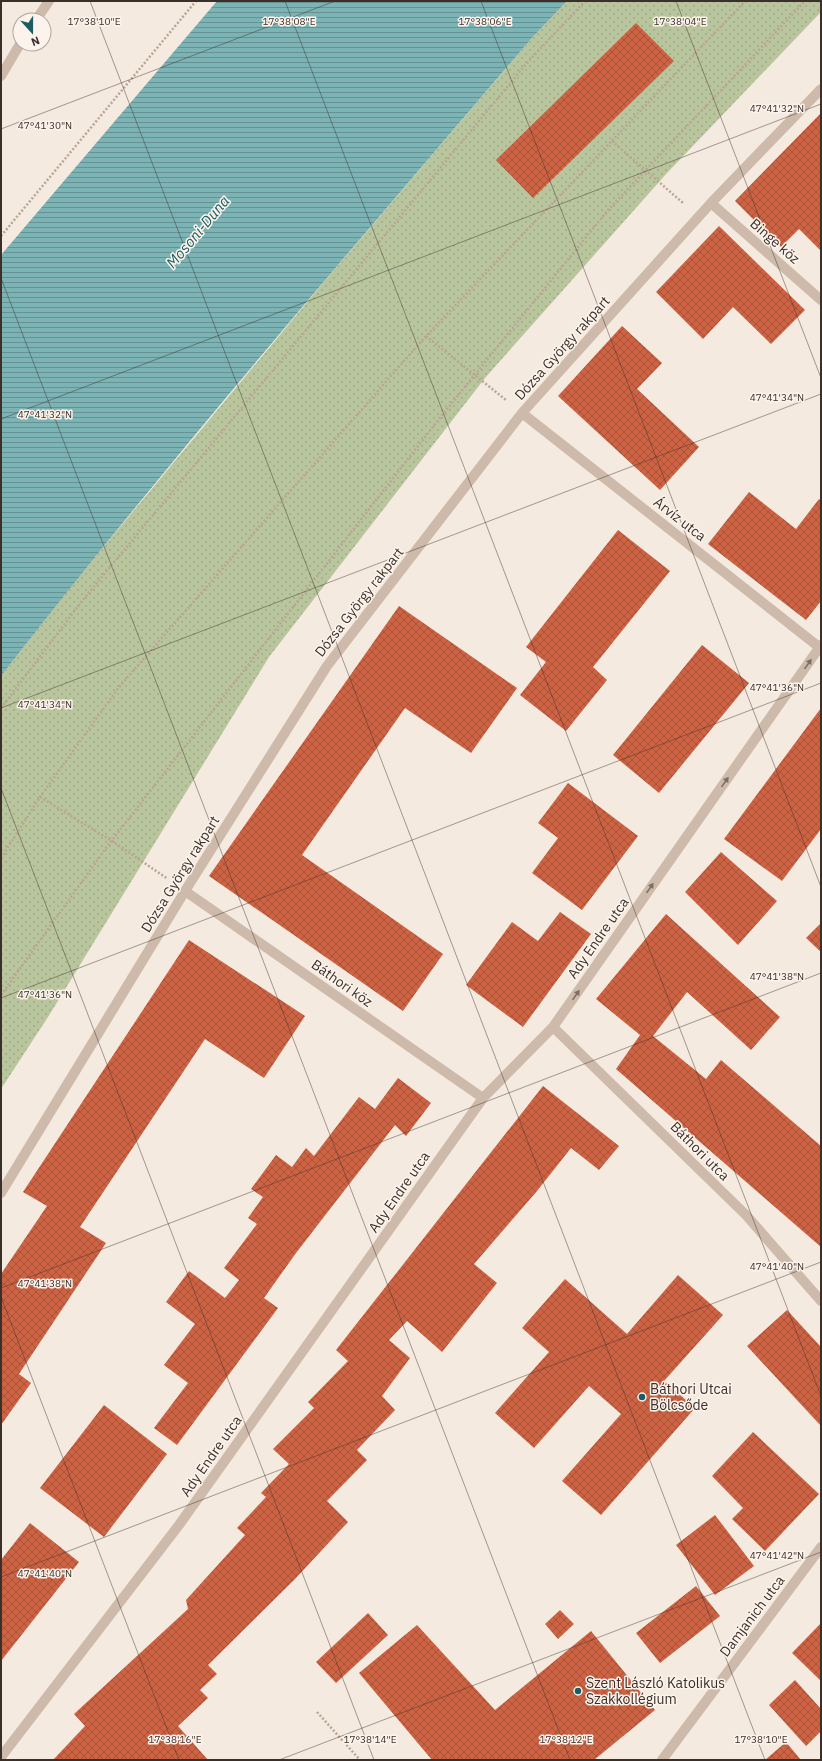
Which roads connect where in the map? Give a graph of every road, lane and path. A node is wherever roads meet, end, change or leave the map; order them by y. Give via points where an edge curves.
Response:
1 (49, 1) edge
2 (196, 1) edge
3 (585, 1) edge
4 (745, 1) edge
5 (805, 1) edge
6 (41, 12) edge
7 (15, 52) edge
8 (1, 76) edge
9 (821, 89) edge
10 (612, 141) junction
11 (645, 170) junction
12 (711, 203) junction
13 (699, 217) junction
14 (1, 236) edge
15 (821, 300) edge
16 (426, 336) junction
17 (475, 374) junction
18 (522, 413) junction
19 (820, 646) edge
20 (1, 708) edge
21 (40, 797) junction
22 (112, 841) junction
23 (1, 858) edge
24 (185, 891) junction
25 (1, 995) edge
26 (553, 1026) junction
27 (483, 1098) junction
28 (1, 1193) edge
29 (821, 1300) edge
30 (821, 1547) edge
31 (317, 1712) dead end
32 (1, 1758) edge
33 (360, 1760) edge
34 (662, 1760) edge

1 - 6 street
2 - 14 path
3 - 20 path via 528,64 82,601
4 - 10 path
5 - 11 path
7 - 8 street
9 - 12 street, Dózsa György rakpart
10 - 11 path
10 - 16 path
11 - 13 path
11 - 17 path via 608,210
12 - 13 street, Dózsa György rakpart
12 - 15 street, Binge köz
13 - 18 street, Dózsa György rakpart
16 - 17 path
16 - 21 path via 119,687
17 - 18 path
17 - 22 path
18 - 19 street, Árvíz utca
18 - 24 street, Dózsa György rakpart via 327,666
26 -> 19 street, Ady Endre utca
21 - 22 path
21 - 23 path
22 - 24 path
22 - 25 path
24 - 27 street, Báthori köz
24 - 28 street, Dózsa György rakpart
26 - 27 street, Ady Endre utca
26 - 29 street, Báthori utca via 746,1215
27 - 32 street, Ady Endre utca via 179,1525
30 - 34 street, Damjanich utca
31 - 33 path

